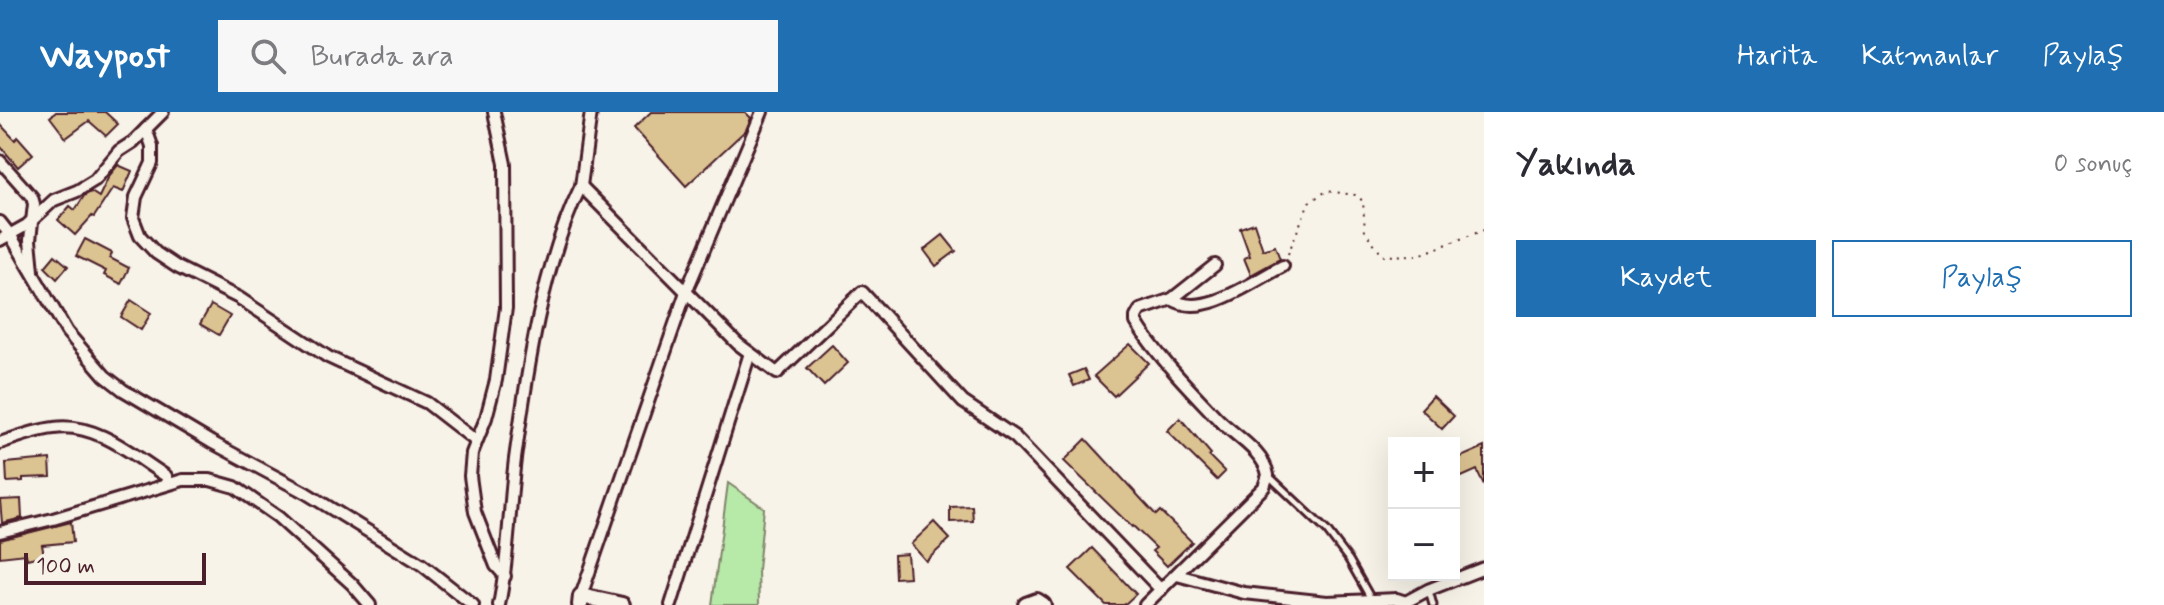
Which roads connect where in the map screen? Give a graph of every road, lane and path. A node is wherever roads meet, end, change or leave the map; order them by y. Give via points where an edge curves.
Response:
1 (163, 112) edge
2 (494, 112) edge
3 (591, 112) edge
4 (762, 112) edge
5 (146, 129) junction
6 (0, 161) edge
7 (581, 186) junction
8 (32, 219) junction
9 (0, 222) edge
10 (1484, 230) edge
11 (5, 238) edge
12 (1215, 265) dead end
13 (1283, 266) joint
14 (34, 277) junction
15 (686, 292) junction
16 (1172, 299) junction
17 (750, 353) junction
18 (476, 441) junction
19 (0, 443) edge
20 (1268, 475) junction
21 (169, 483) junction
22 (0, 532) edge
23 (1484, 568) edge
24 (1177, 575) junction
25 (505, 576) junction
26 (1161, 590) junction
27 (1428, 590) junction
28 (1371, 600) junction
29 (580, 601) edge
30 (1403, 603) edge
31 (370, 605) edge
32 (473, 605) edge
33 (499, 605) edge
34 (622, 605) edge
35 (671, 605) edge
36 (1026, 605) edge
37 (1043, 605) edge
38 (1145, 605) edge
39 (1433, 605) edge

1 - 5 street
2 - 18 street via 506,172 506,308 496,380
3 - 7 street
4 - 15 street
5 - 8 street via 95,180 54,200
5 - 18 street via 152,163 133,218 140,236 156,253 239,298 328,357 427,403
6 - 8 street via 32,197
7 - 15 street
7 - 25 street via 568,213 538,325 515,459
8 - 11 street
8 - 14 street
9 - 11 street
10 - 13 path via 1419,255 1384,256 1365,232 1363,201 1327,191 1309,202
11 - 14 street
12 - 16 street
13 - 16 street via 1218,300 1193,305
14 - 32 street via 88,359 123,390 319,500 421,564
15 - 17 street
15 - 29 street
16 - 20 street via 1140,310 1136,322 1219,420 1262,459
17 - 26 street via 777,373 862,292 963,402 1015,437
17 - 35 street
18 - 25 street via 472,500 496,566
19 - 21 street via 51,428 82,429 107,439
20 - 24 street via 1264,487
20 - 28 lane via 1327,531
21 - 22 street
21 - 31 street via 201,479 235,487 278,517
23 - 27 street
24 - 26 street
24 - 28 street via 1244,593 1327,602
25 - 33 street
26 - 38 street
27 - 30 street
27 - 39 lane
28 - 30 street
29 - 34 street
36 - 37 street

